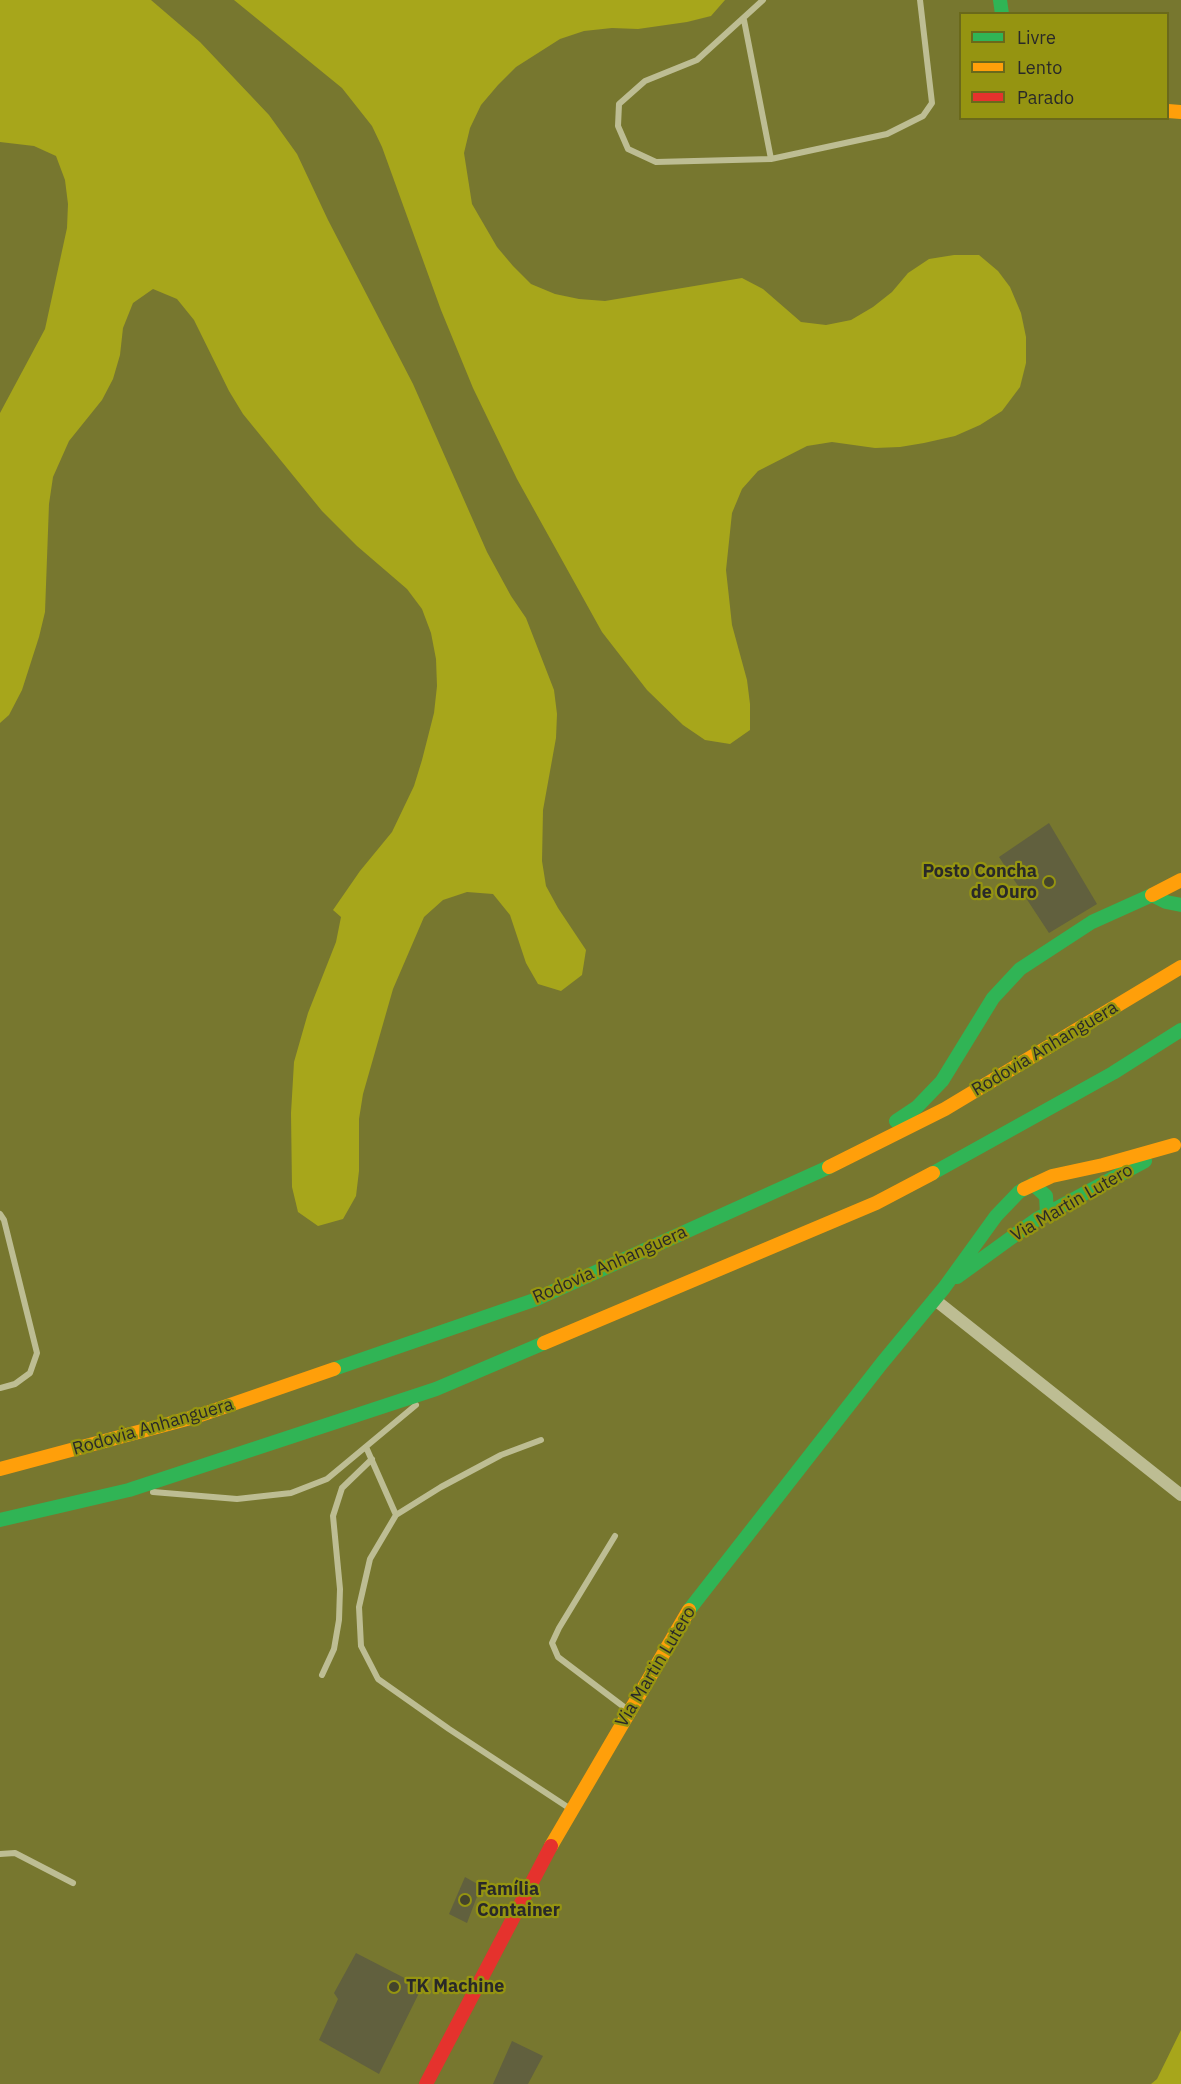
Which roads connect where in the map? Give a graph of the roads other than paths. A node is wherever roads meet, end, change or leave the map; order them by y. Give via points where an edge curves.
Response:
1 (763, 0) edge
2 (920, 0) edge
3 (755, 3) edge
4 (744, 20) junction
5 (771, 159) junction
6 (1181, 880) edge
7 (1152, 895) junction
8 (1181, 905) edge
9 (1181, 967) edge
10 (1181, 1030) edge
11 (1178, 1143) edge
12 (830, 1167) junction
13 (1033, 1184) junction
14 (1019, 1192) junction
15 (0, 1214) edge
16 (1042, 1217) junction
17 (944, 1288) junction
18 (934, 1299) junction
19 (0, 1388) edge
20 (436, 1389) junction
21 (541, 1440) dead end
22 (366, 1447) junction
23 (372, 1459) junction
24 (0, 1469) edge
25 (129, 1490) junction
26 (1181, 1495) edge
27 (396, 1515) junction
28 (0, 1520) edge
29 (615, 1536) dead end
30 (322, 1675) dead end
31 (628, 1711) junction
32 (572, 1810) junction
33 (0, 1854) edge
34 (73, 1883) dead end
35 (426, 2084) edge

1 - 3 lane
2 - 5 lane via 932,103 923,116 887,134
3 - 4 lane
4 - 5 lane
4 - 5 lane via 698,60 645,81 620,104 618,126 628,148 656,162
6 - 7 main road
7 - 8 main road
7 - 12 main road via 1092,922 1020,969 993,998 942,1081 917,1107
9 - 12 main road, Rodovia Anhanguera via 945,1109
10 - 20 main road via 1102,1079 876,1203
11 - 13 main road, Via Martin Lutero
11 - 16 main road, Via Martin Lutero
12 - 24 main road, Rodovia Anhanguera via 534,1300 198,1416
13 - 14 main road, Via Martin Lutero
13 - 16 main road via 1046,1196 1048,1205
14 - 16 main road via 1024,1209
14 - 17 main road, Via Martin Lutero via 981,1234
15 - 19 lane via 37,1353 30,1373 15,1384
16 - 17 main road, Via Martin Lutero
17 - 18 main road, Via Martin Lutero
18 - 26 street
18 - 31 main road, Via Martin Lutero via 682,1618
20 - 22 lane
20 - 25 main road
21 - 27 lane via 501,1455
22 - 23 lane
22 - 25 lane via 327,1479 291,1493 237,1499
23 - 27 lane
23 - 30 lane via 342,1488 333,1516 339,1620 334,1648
25 - 28 main road
27 - 32 lane via 370,1559 359,1607 361,1646 378,1679
29 - 31 lane via 552,1643 558,1657
31 - 32 main road, Via Martin Lutero
32 - 35 main road, Via Martin Lutero
33 - 34 lane via 15,1853

